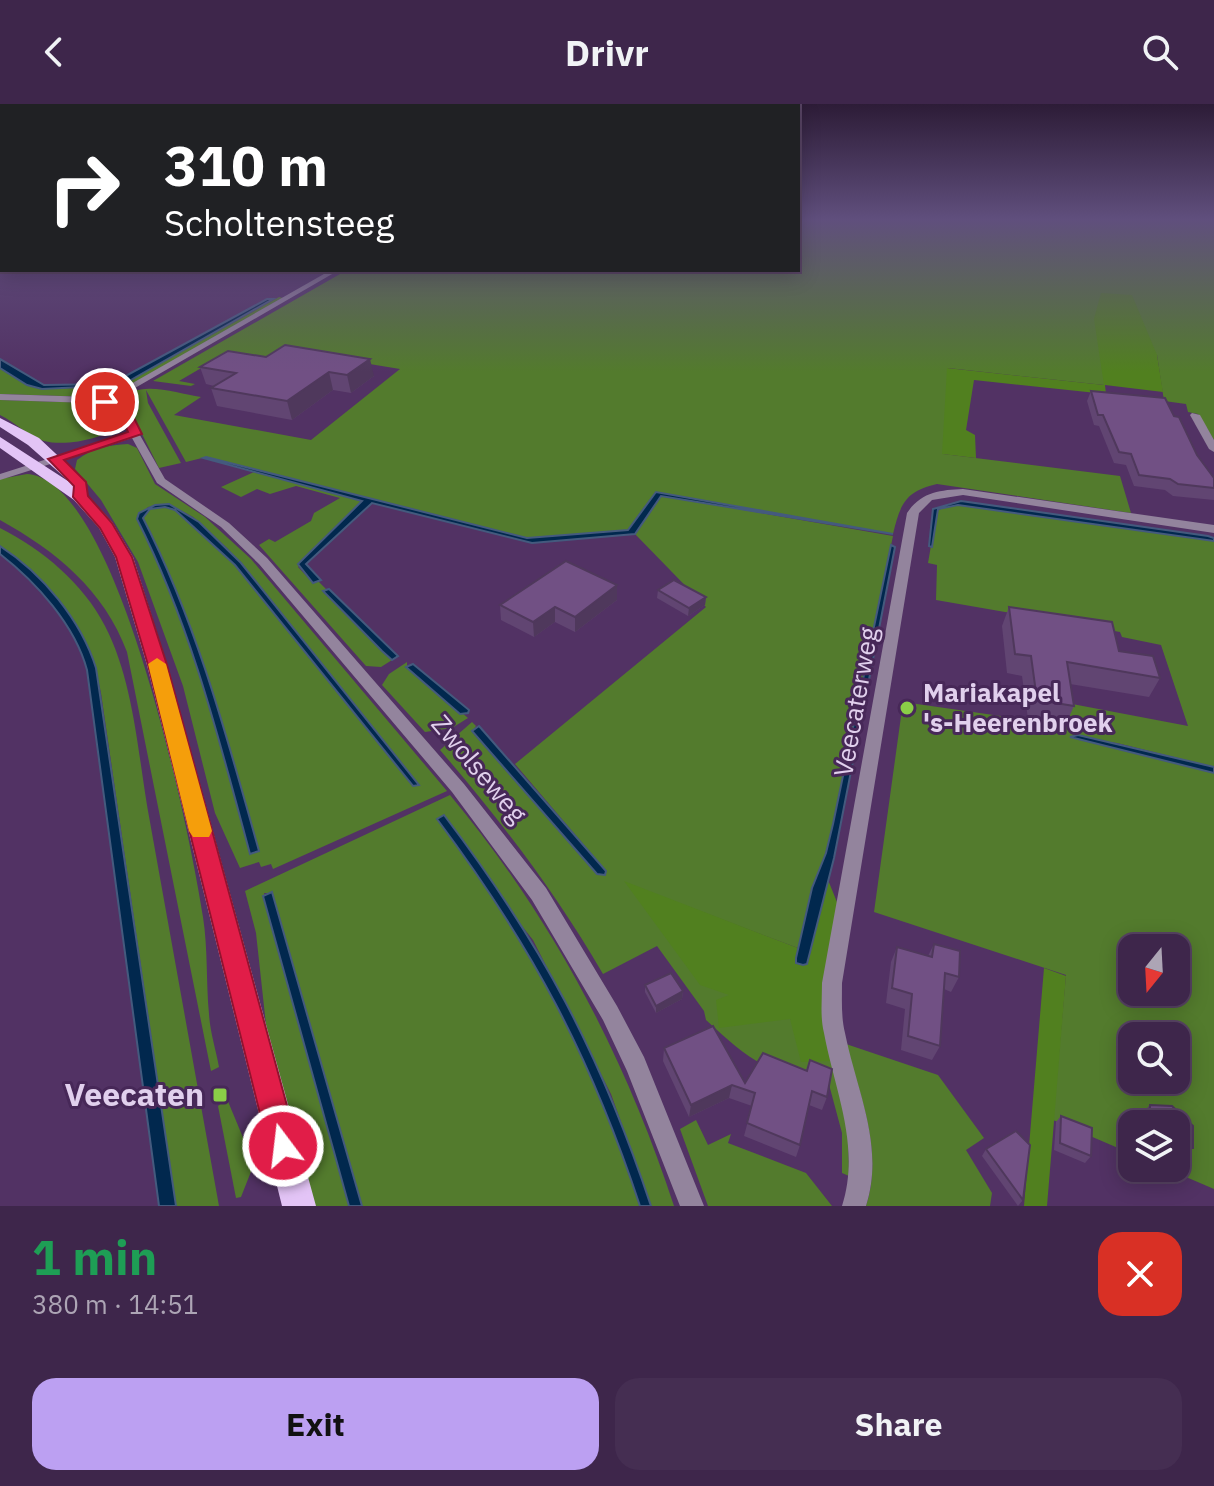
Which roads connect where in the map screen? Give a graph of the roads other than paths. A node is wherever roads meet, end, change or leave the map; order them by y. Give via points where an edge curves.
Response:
1 (332, 272) edge
2 (0, 397) edge
3 (105, 402) junction
4 (1195, 415) dead end
5 (0, 422) edge
6 (134, 430) junction
7 (0, 441) edge
8 (1214, 449) edge
9 (51, 455) junction
10 (33, 461) junction
11 (0, 467) edge
12 (0, 477) edge
13 (80, 497) junction
14 (1214, 529) edge
15 (299, 1206) edge
16 (692, 1206) edge
17 (854, 1206) edge

1 - 3 street
2 - 3 street
3 - 6 street, Zwolseweg via 122,411
4 - 8 street
5 - 9 main road
6 - 9 street
6 - 16 street, Zwolseweg via 161,481 245,542 514,859 610,1013 642,1078
7 - 10 main road
9 - 10 street
9 - 13 main road via 81,485
10 - 11 street
10 - 12 street
10 - 13 main road
13 - 15 main road via 124,557
14 - 17 street, Veecaterweg via 963,492 933,495 913,513 832,983 833,1028 862,1171

